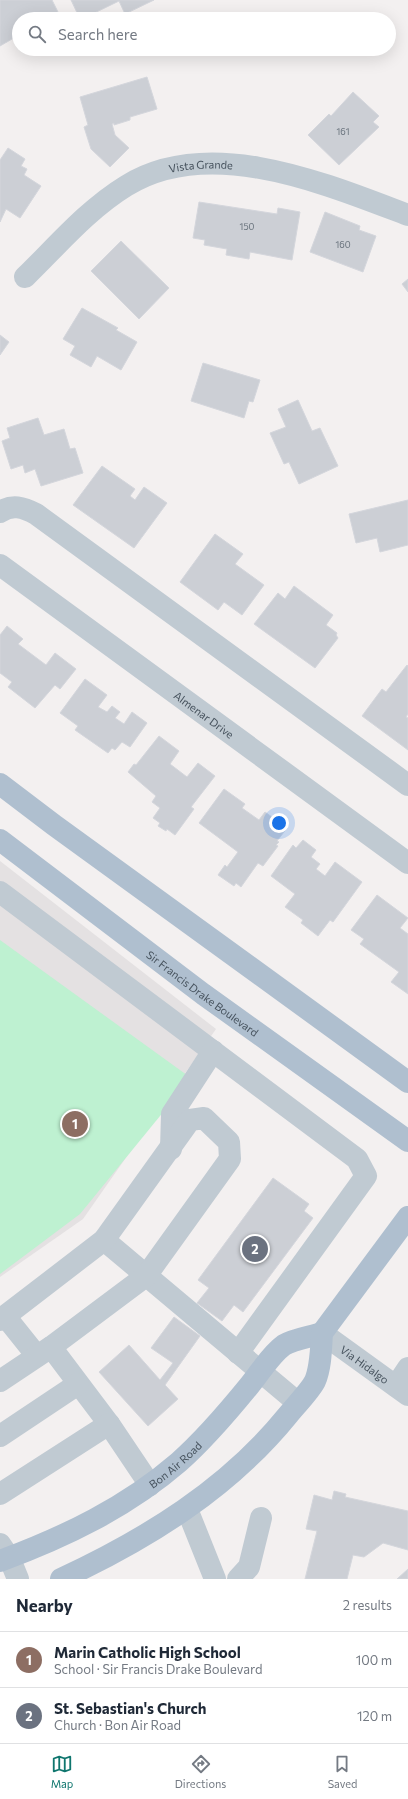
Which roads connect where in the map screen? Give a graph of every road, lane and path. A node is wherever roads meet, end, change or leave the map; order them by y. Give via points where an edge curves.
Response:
1 (408, 215) edge
2 (25, 277) dead end
3 (0, 512) edge
4 (0, 565) edge
5 (0, 784) edge
6 (408, 785) edge
7 (0, 840) edge
8 (408, 863) edge
9 (0, 892) edge
10 (213, 1050) junction
11 (408, 1082) edge
12 (408, 1141) edge
13 (171, 1149) junction
14 (408, 1217) edge
15 (408, 1234) edge
16 (104, 1240) junction
17 (385, 1248) junction
18 (146, 1276) junction
19 (3, 1318) edge
20 (322, 1333) junction
21 (44, 1352) junction
22 (238, 1353) junction
23 (408, 1368) edge
24 (260, 1372) junction
25 (0, 1381) edge
26 (78, 1384) junction
27 (402, 1390) edge
28 (298, 1403) junction
29 (109, 1424) junction
30 (0, 1436) edge
31 (150, 1485) junction
32 (0, 1494) edge
33 (187, 1509) junction
34 (261, 1518) dead end
35 (3, 1554) edge
36 (18, 1579) edge
37 (61, 1579) edge
38 (215, 1579) edge
39 (238, 1579) edge

1 - 2 street, Vista Grande via 354,195 270,170 224,164 166,169 116,193 92,211
3 - 6 street via 21,507 36,514
4 - 8 street, Almenar Drive
5 - 11 main road via 54,826
7 - 12 main road, Sir Francis Drake Boulevard via 203,994
9 - 10 street
10 - 13 street via 172,1114
10 - 22 street via 358,1160 366,1176
13 - 16 street
13 - 18 street via 190,1120 204,1118 229,1142 230,1158
14 - 17 main road
15 - 17 main road
16 - 18 street
16 - 19 street
17 - 20 main road
18 - 21 street
18 - 22 street
19 - 21 street
20 - 24 main road, Bon Air Road via 285,1344
20 - 27 street, Via Hidalgo
20 - 28 main road via 315,1382
21 - 25 street
21 - 26 street
22 - 24 street
23 - 27 street
24 - 28 street
24 - 31 main road, Bon Air Road via 199,1444
26 - 29 street
26 - 30 street
28 - 33 main road via 278,1428 241,1465
29 - 31 street
29 - 32 street
31 - 35 main road, Bon Air Road via 88,1523
33 - 37 main road via 126,1546
33 - 38 street
34 - 39 street via 249,1567
35 - 36 street

